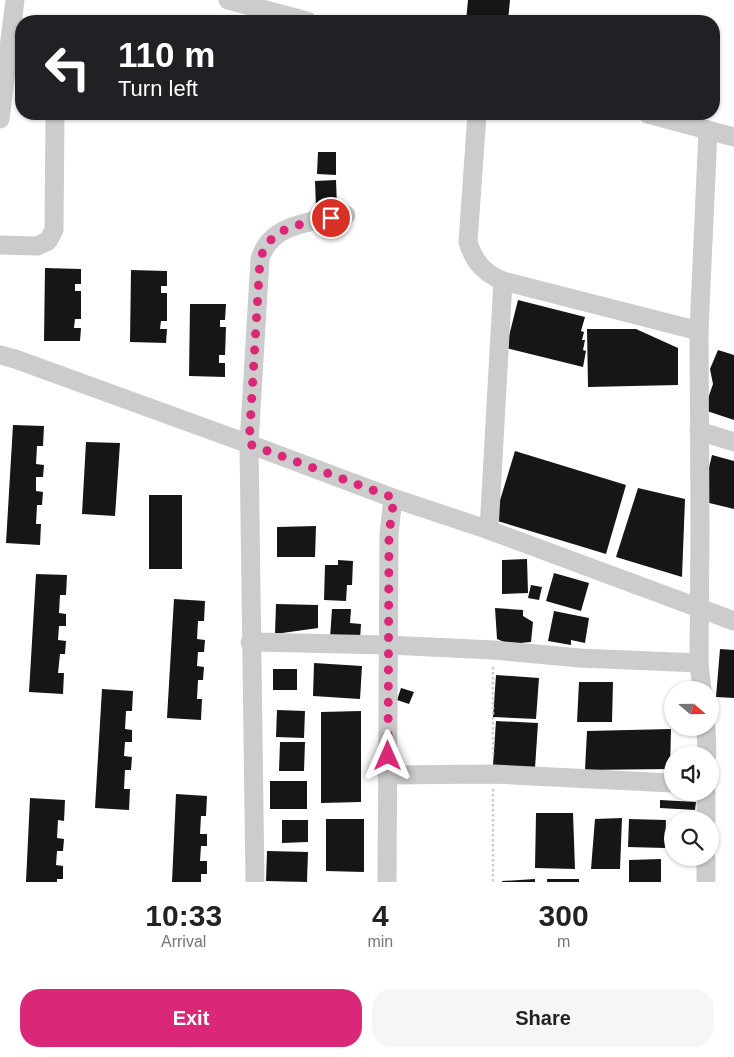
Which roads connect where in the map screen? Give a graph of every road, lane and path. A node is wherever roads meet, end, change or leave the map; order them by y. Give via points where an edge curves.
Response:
1 (15, 0) edge
2 (228, 0) edge
3 (252, 3) edge
4 (289, 15) edge
5 (0, 118) edge
6 (55, 120) edge
7 (477, 120) edge
8 (670, 120) edge
9 (708, 130) junction
10 (734, 137) edge
11 (346, 215) dead end
12 (0, 244) edge
13 (504, 280) junction
14 (699, 331) junction
15 (0, 355) edge
16 (700, 431) junction
17 (734, 442) edge
18 (249, 444) junction
19 (394, 498) junction
20 (488, 530) junction
21 (699, 608) junction
22 (734, 621) edge
23 (250, 642) junction
24 (388, 645) junction
25 (699, 662) junction
26 (701, 681) edge
27 (388, 775) junction
28 (664, 782) edge
29 (706, 866) edge
30 (254, 882) edge
31 (387, 882) edge
32 (706, 882) edge

1 - 5 street
2 - 3 street
3 - 4 street
6 - 12 street via 54,230 48,241 38,246
7 - 13 street via 468,242 478,264
8 - 9 street
9 - 10 street
9 - 14 street
11 - 18 street via 287,228 270,240 262,252
13 - 14 street
13 - 20 street
14 - 16 street
15 - 18 street
16 - 17 street
16 - 21 street
18 - 19 street
18 - 23 street
19 - 20 street
19 - 24 street via 389,534
20 - 21 street
21 - 22 street
21 - 25 street
23 - 24 street
23 - 30 street
24 - 25 street via 580,658
24 - 27 street
25 - 26 street
27 - 28 street via 493,774
27 - 31 street
29 - 32 street

